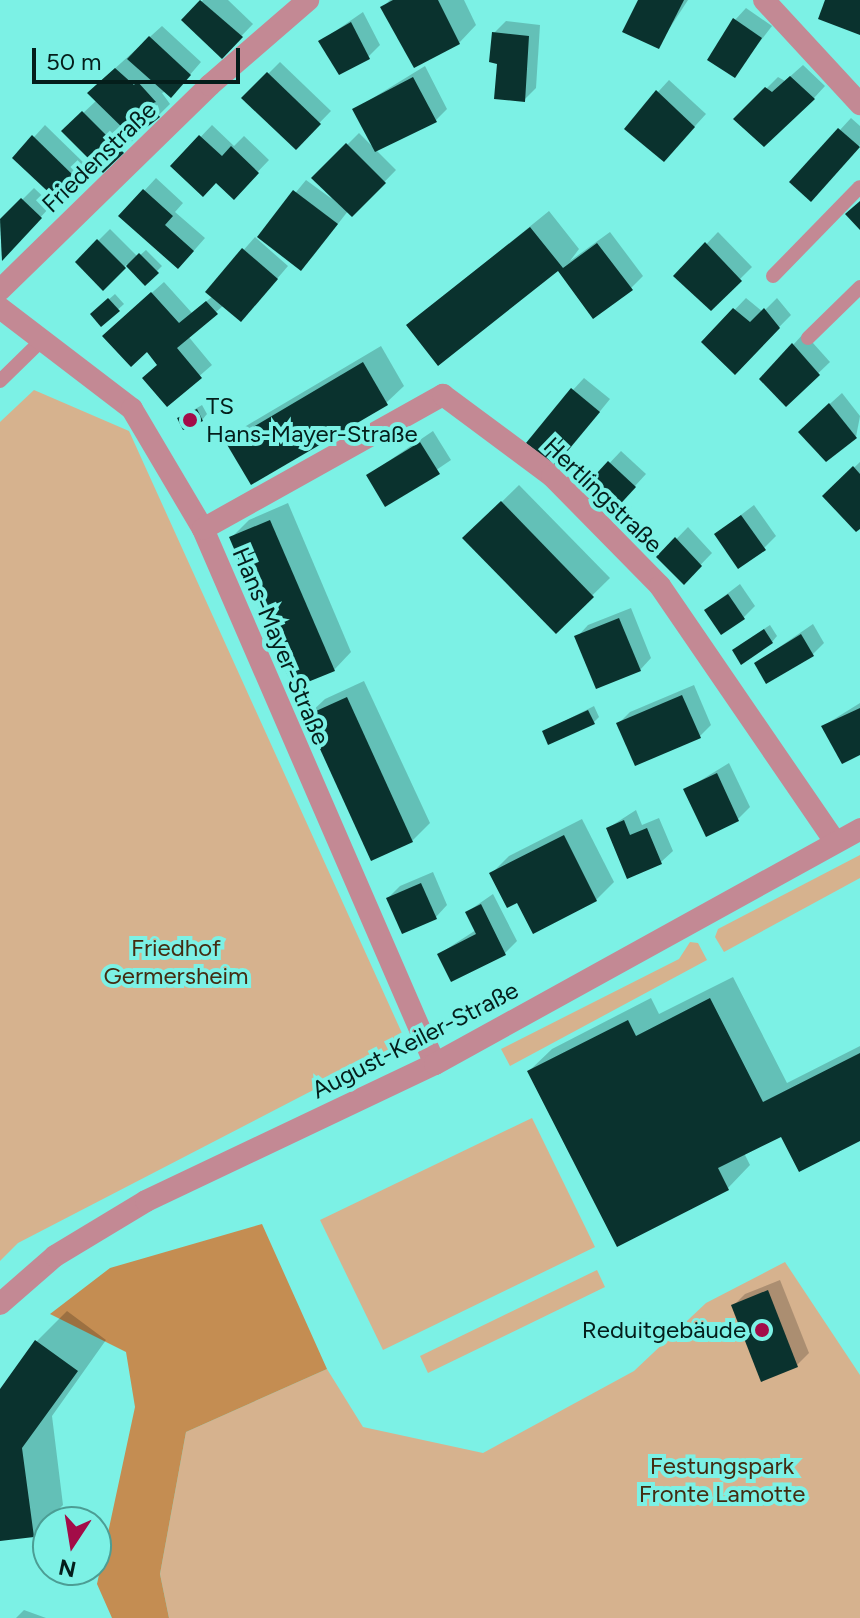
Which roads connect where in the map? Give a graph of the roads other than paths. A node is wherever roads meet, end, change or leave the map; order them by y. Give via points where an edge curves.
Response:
1 (308, 0) edge
2 (764, 0) edge
3 (860, 104) edge
4 (860, 187) edge
5 (773, 276) dead end
6 (860, 287) edge
7 (0, 290) edge
8 (0, 308) edge
9 (808, 338) dead end
10 (42, 340) junction
11 (0, 381) edge
12 (203, 529) junction
13 (860, 829) edge
14 (835, 842) junction
15 (435, 1064) junction
16 (0, 1304) edge

1 - 7 street, Friedenstraße via 210,85
2 - 3 street
4 - 5 lane
6 - 9 lane
8 - 10 street, Hans-Mayer-Straße
10 - 11 lane
10 - 12 street, Hans-Mayer-Straße via 132,409
12 - 14 street, Hertlingstraße via 443,395 552,476 660,586
12 - 15 street, Hans-Mayer-Straße
13 - 14 street, August-Keiler-Straße
14 - 15 street, August-Keiler-Straße
15 - 16 street, August-Keiler-Straße via 146,1201 55,1256

